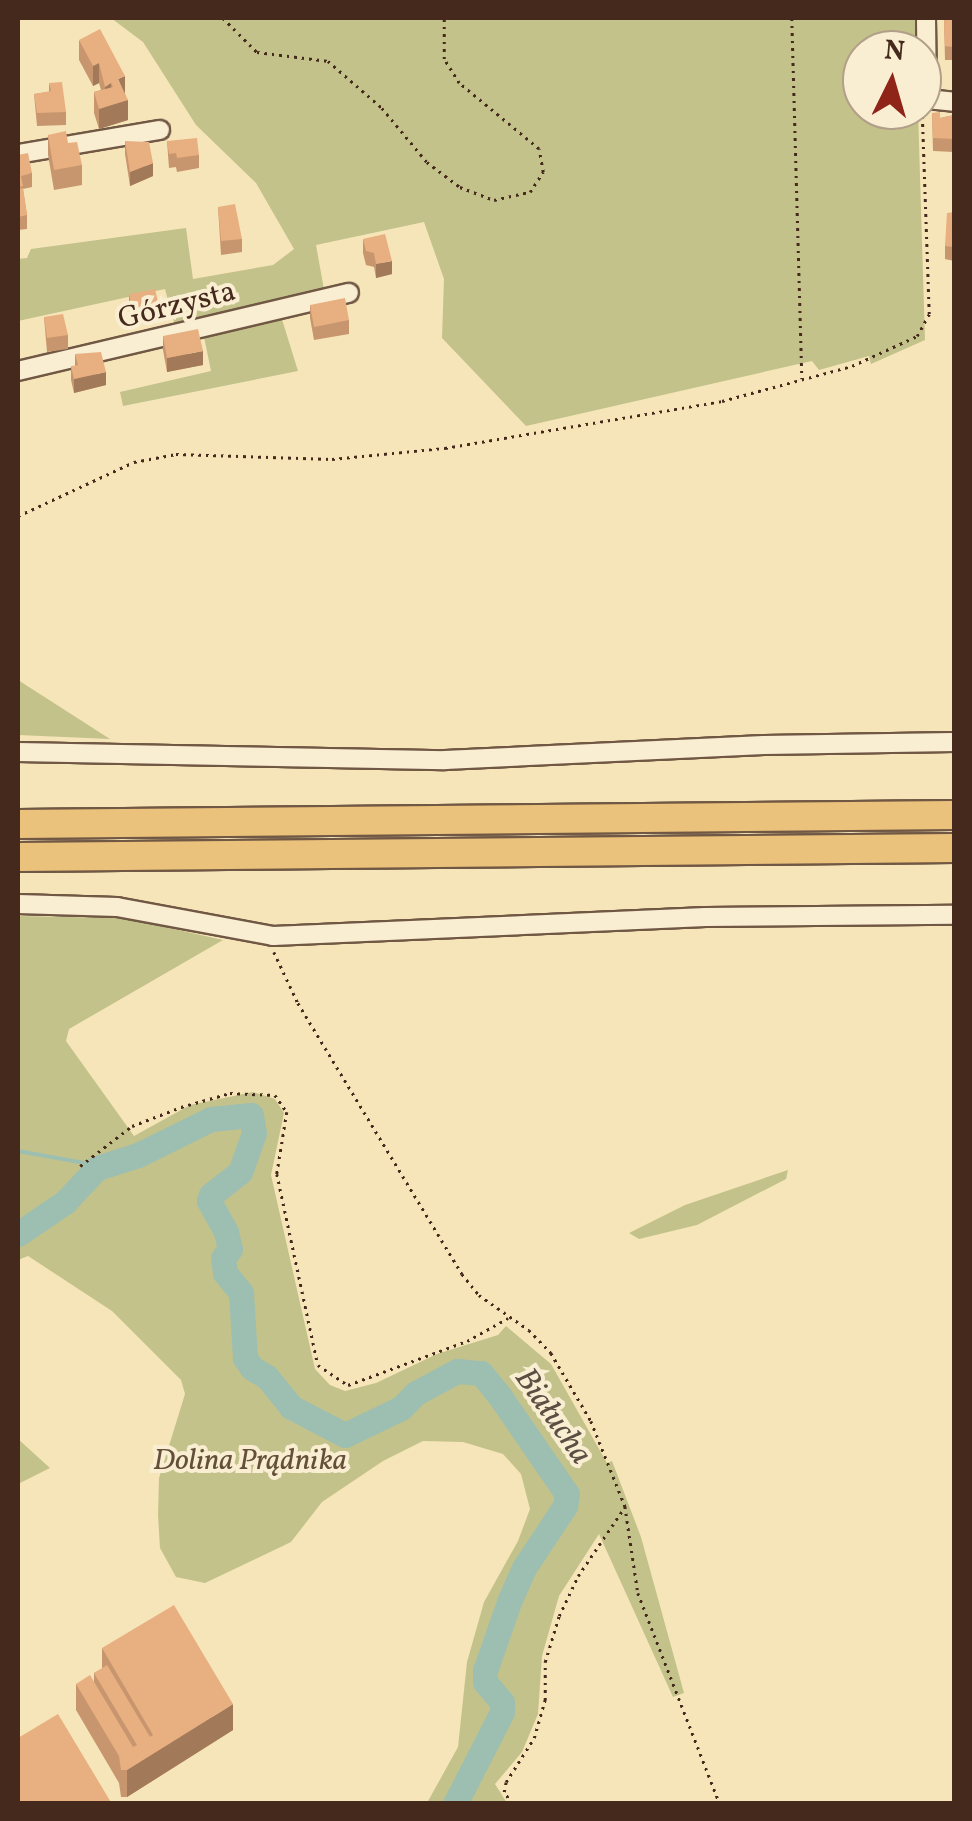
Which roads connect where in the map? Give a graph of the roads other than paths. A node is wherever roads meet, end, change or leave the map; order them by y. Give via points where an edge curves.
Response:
1 (160, 130) dead end
2 (18, 154) edge
3 (349, 293) dead end
4 (18, 371) edge
5 (954, 742) edge
6 (18, 752) edge
7 (954, 815) edge
8 (18, 824) edge
9 (954, 848) edge
10 (18, 857) edge
11 (18, 904) edge
12 (954, 914) edge

1 - 2 street
3 - 4 street, Górzysta
5 - 6 street via 445,760
7 - 8 highway
9 - 10 highway
11 - 12 street via 117,907 273,936 706,916

